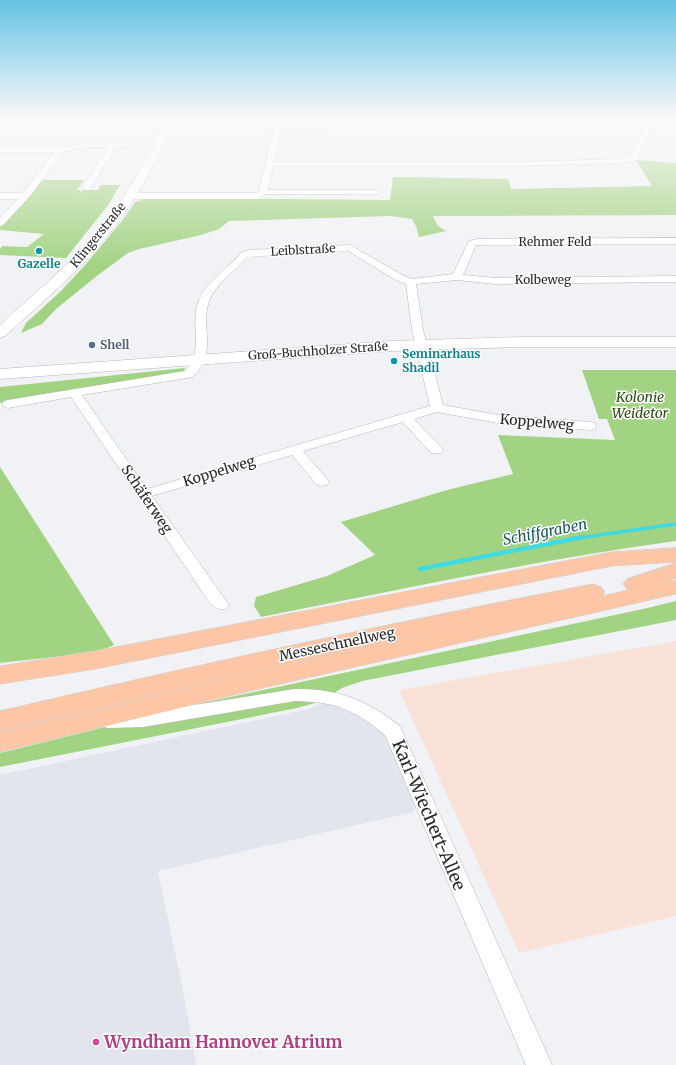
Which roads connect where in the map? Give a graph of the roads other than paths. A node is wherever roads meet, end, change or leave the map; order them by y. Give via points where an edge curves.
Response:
1 (46, 169) edge
2 (99, 169) edge
3 (144, 169) edge
4 (269, 169) edge
5 (86, 188) dead end
6 (263, 192) junction
7 (378, 192) dead end
8 (0, 196) edge
9 (25, 196) junction
10 (129, 196) junction
11 (0, 223) edge
12 (676, 241) edge
13 (457, 277) junction
14 (676, 279) edge
15 (410, 282) junction
16 (0, 333) edge
17 (676, 342) edge
18 (420, 344) junction
19 (199, 360) junction
20 (0, 374) edge
21 (74, 393) junction
22 (8, 404) dead end
23 (437, 408) junction
24 (406, 418) junction
25 (590, 426) dead end
26 (294, 449) junction
27 (436, 450) dead end
28 (322, 482) dead end
29 (144, 494) junction
30 (676, 555) edge
31 (676, 570) edge
32 (676, 576) edge
33 (636, 584) junction
34 (676, 588) edge
35 (221, 605) dead end
36 (0, 674) edge
37 (0, 721) edge
38 (79, 722) junction
39 (0, 742) edge
40 (539, 1065) edge

1 - 9 street
2 - 5 street
3 - 10 street, Klingerstraße
4 - 6 street
6 - 7 street
6 - 10 street via 259,196
8 - 9 street
9 - 11 street
10 - 16 street, Klingerstraße via 106,230 67,273
12 - 13 street, Rehmer Feld via 478,242 472,244
13 - 14 street, Kolbeweg via 496,281
13 - 15 street, Kolbeweg
15 - 18 street
15 - 19 street, Leiblstraße via 350,248 248,253 204,301
17 - 18 street, Groß-Buchholzer Straße
18 - 19 street, Groß-Buchholzer Straße
18 - 23 street
19 - 20 street, Groß-Buchholzer Straße
19 - 21 street via 195,370 189,374
21 - 22 street
21 - 29 street, Schäferweg
23 - 24 street, Koppelweg
23 - 25 street, Koppelweg via 498,420
24 - 26 street, Koppelweg
24 - 27 street
26 - 28 street
26 - 29 street, Koppelweg
29 - 35 street, Schäferweg
30 - 36 highway via 612,558 95,660
31 - 33 highway
32 - 33 highway, Messeschnellweg
33 - 37 highway, Messeschnellweg via 400,630
34 - 38 highway
38 - 39 highway
38 - 40 street, Karl-Wiechert-Allee via 143,720 295,695 317,694 335,697 376,716 393,731

